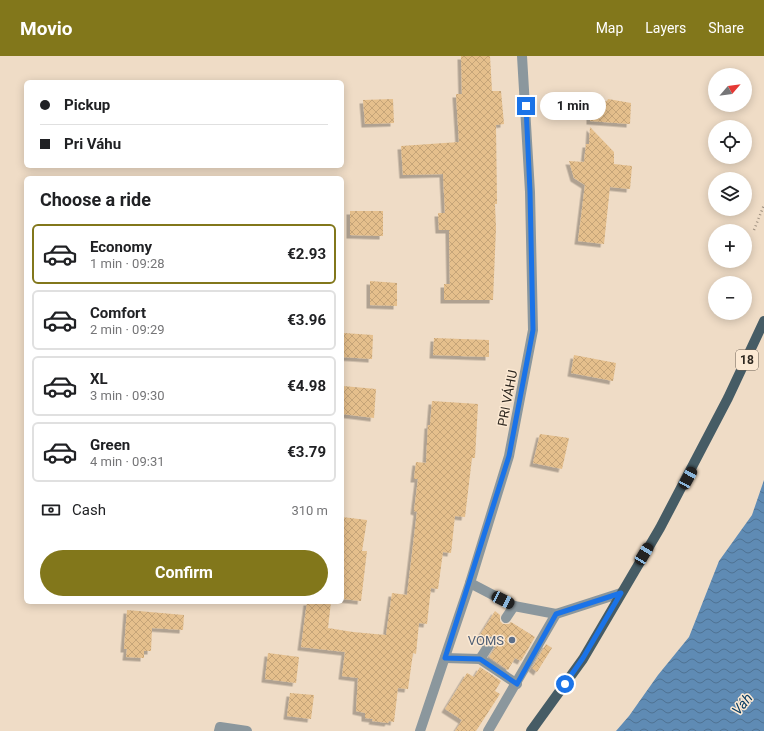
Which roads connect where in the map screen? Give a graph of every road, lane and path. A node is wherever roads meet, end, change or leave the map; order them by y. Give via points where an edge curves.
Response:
1 (522, 56) edge
2 (764, 205) edge
3 (754, 230) dead end
4 (764, 321) edge
5 (470, 583) junction
6 (621, 593) junction
7 (514, 606) junction
8 (556, 614) junction
9 (506, 618) dead end
10 (491, 642) dead end
11 (445, 658) junction
12 (480, 659) junction
13 (517, 684) junction
14 (220, 731) edge
15 (247, 731) edge
16 (420, 731) edge
17 (488, 731) edge
18 (531, 731) edge

1 - 5 street, PRI VÁHU via 530,192 533,330 509,456
2 - 3 path
4 - 6 main road, 18 via 695,465
5 - 7 street
5 - 11 street, PRI VÁHU
6 - 8 street
6 - 18 main road, 18 via 583,658
7 - 8 street
7 - 9 street
8 - 13 street
10 - 12 street
11 - 12 street
11 - 16 street, PRI VÁHU
12 - 13 street
13 - 17 street
14 - 15 street via 220,726

